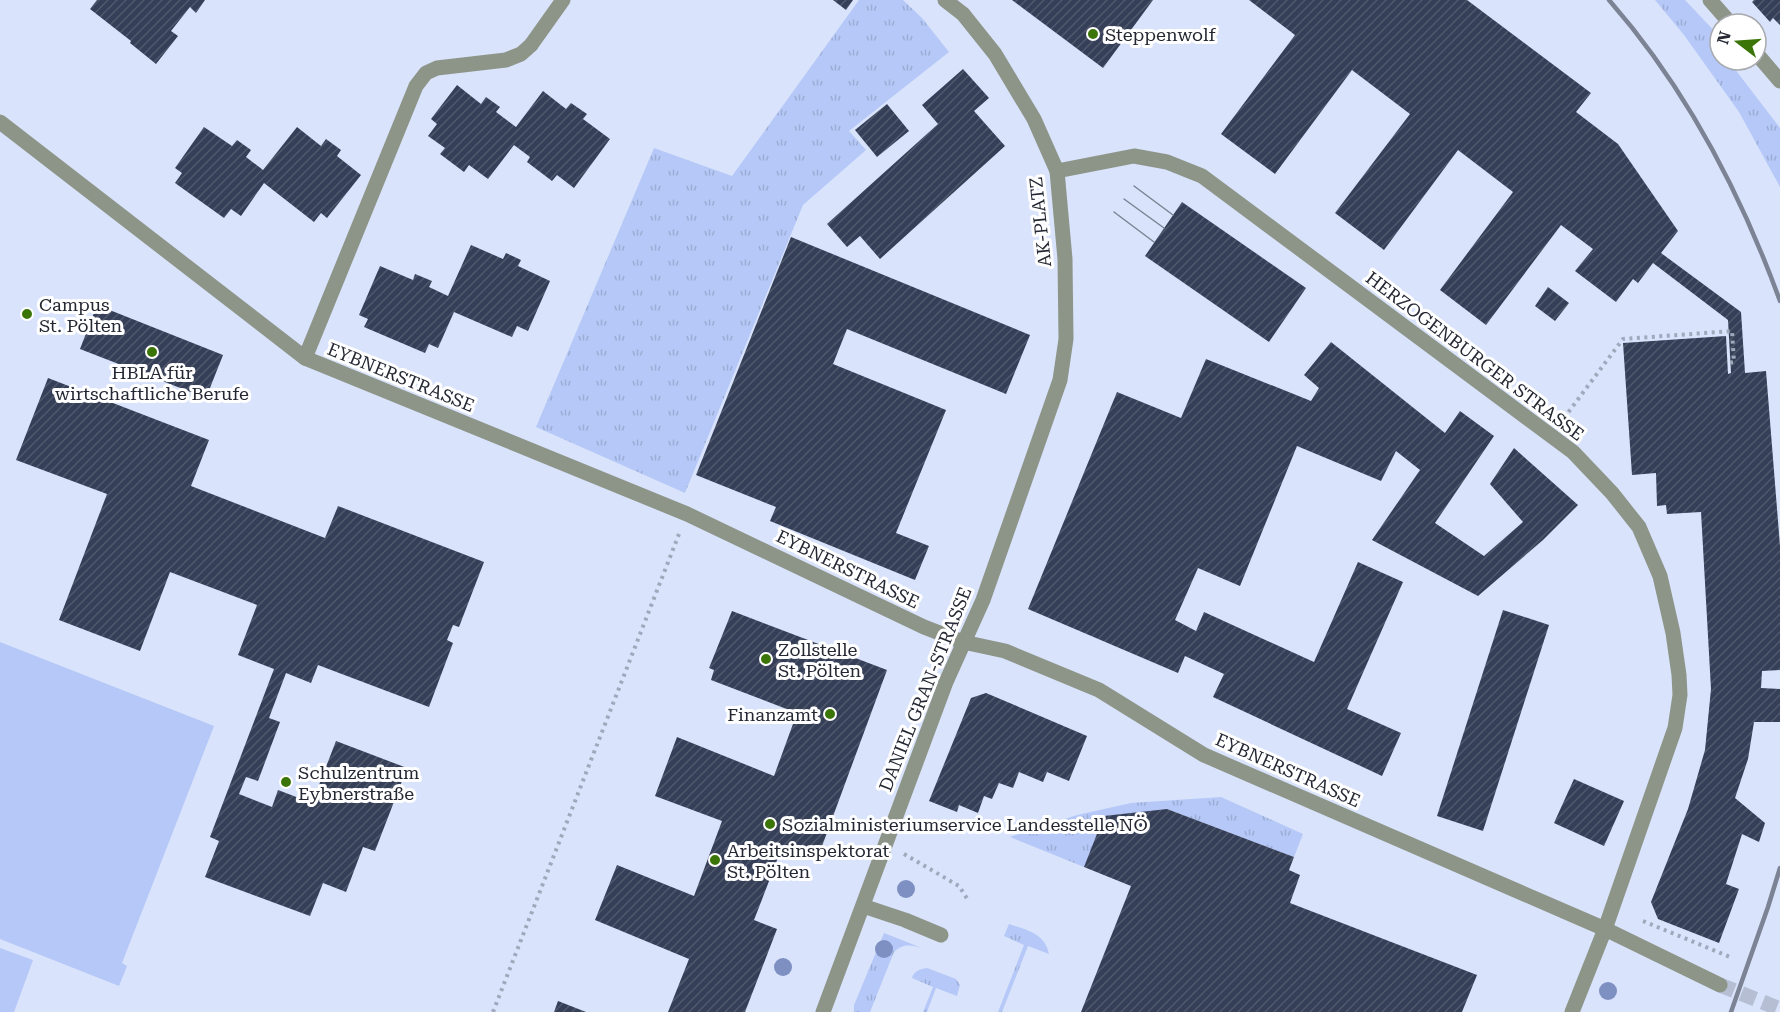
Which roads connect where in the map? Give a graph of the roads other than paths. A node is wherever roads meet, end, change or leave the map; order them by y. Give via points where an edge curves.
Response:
1 (564, 0) edge
2 (945, 0) edge
3 (1710, 0) edge
4 (1720, 12) edge
5 (1768, 67) edge
6 (1780, 81) edge
7 (0, 122) edge
8 (1057, 171) junction
9 (305, 358) junction
10 (1060, 380) joint
11 (963, 642) junction
12 (863, 906) junction
13 (1605, 929) junction
14 (941, 935) dead end
15 (1720, 985) tunnel mouth
16 (823, 1012) edge
17 (1572, 1012) edge

1 - 9 street via 521,54 506,60 437,68 426,73 416,86
2 - 8 street, AK-PLATZ via 963,14 995,54 1034,119
3 - 4 street
5 - 6 street
7 - 9 street, EYBNERSTRASSE
8 - 10 street, AK-PLATZ via 1066,297 1066,339
8 - 13 street, HERZOGENBURGER STRASSE via 1134,156 1167,162 1202,176 1574,452 1639,527 1660,576 1673,633 1680,695 1675,728
9 - 11 street, EYBNERSTRASSE via 687,514
10 - 11 street, DANIEL GRAN-STRASSE via 983,600
11 - 12 street, DANIEL GRAN-STRASSE
11 - 13 street, EYBNERSTRASSE via 1005,651 1099,690 1204,754
12 - 14 street
12 - 16 street, DANIEL GRAN-STRASSE
13 - 15 street, EYBNERSTRASSE
13 - 17 street, HERZOGENBURGER STRASSE

